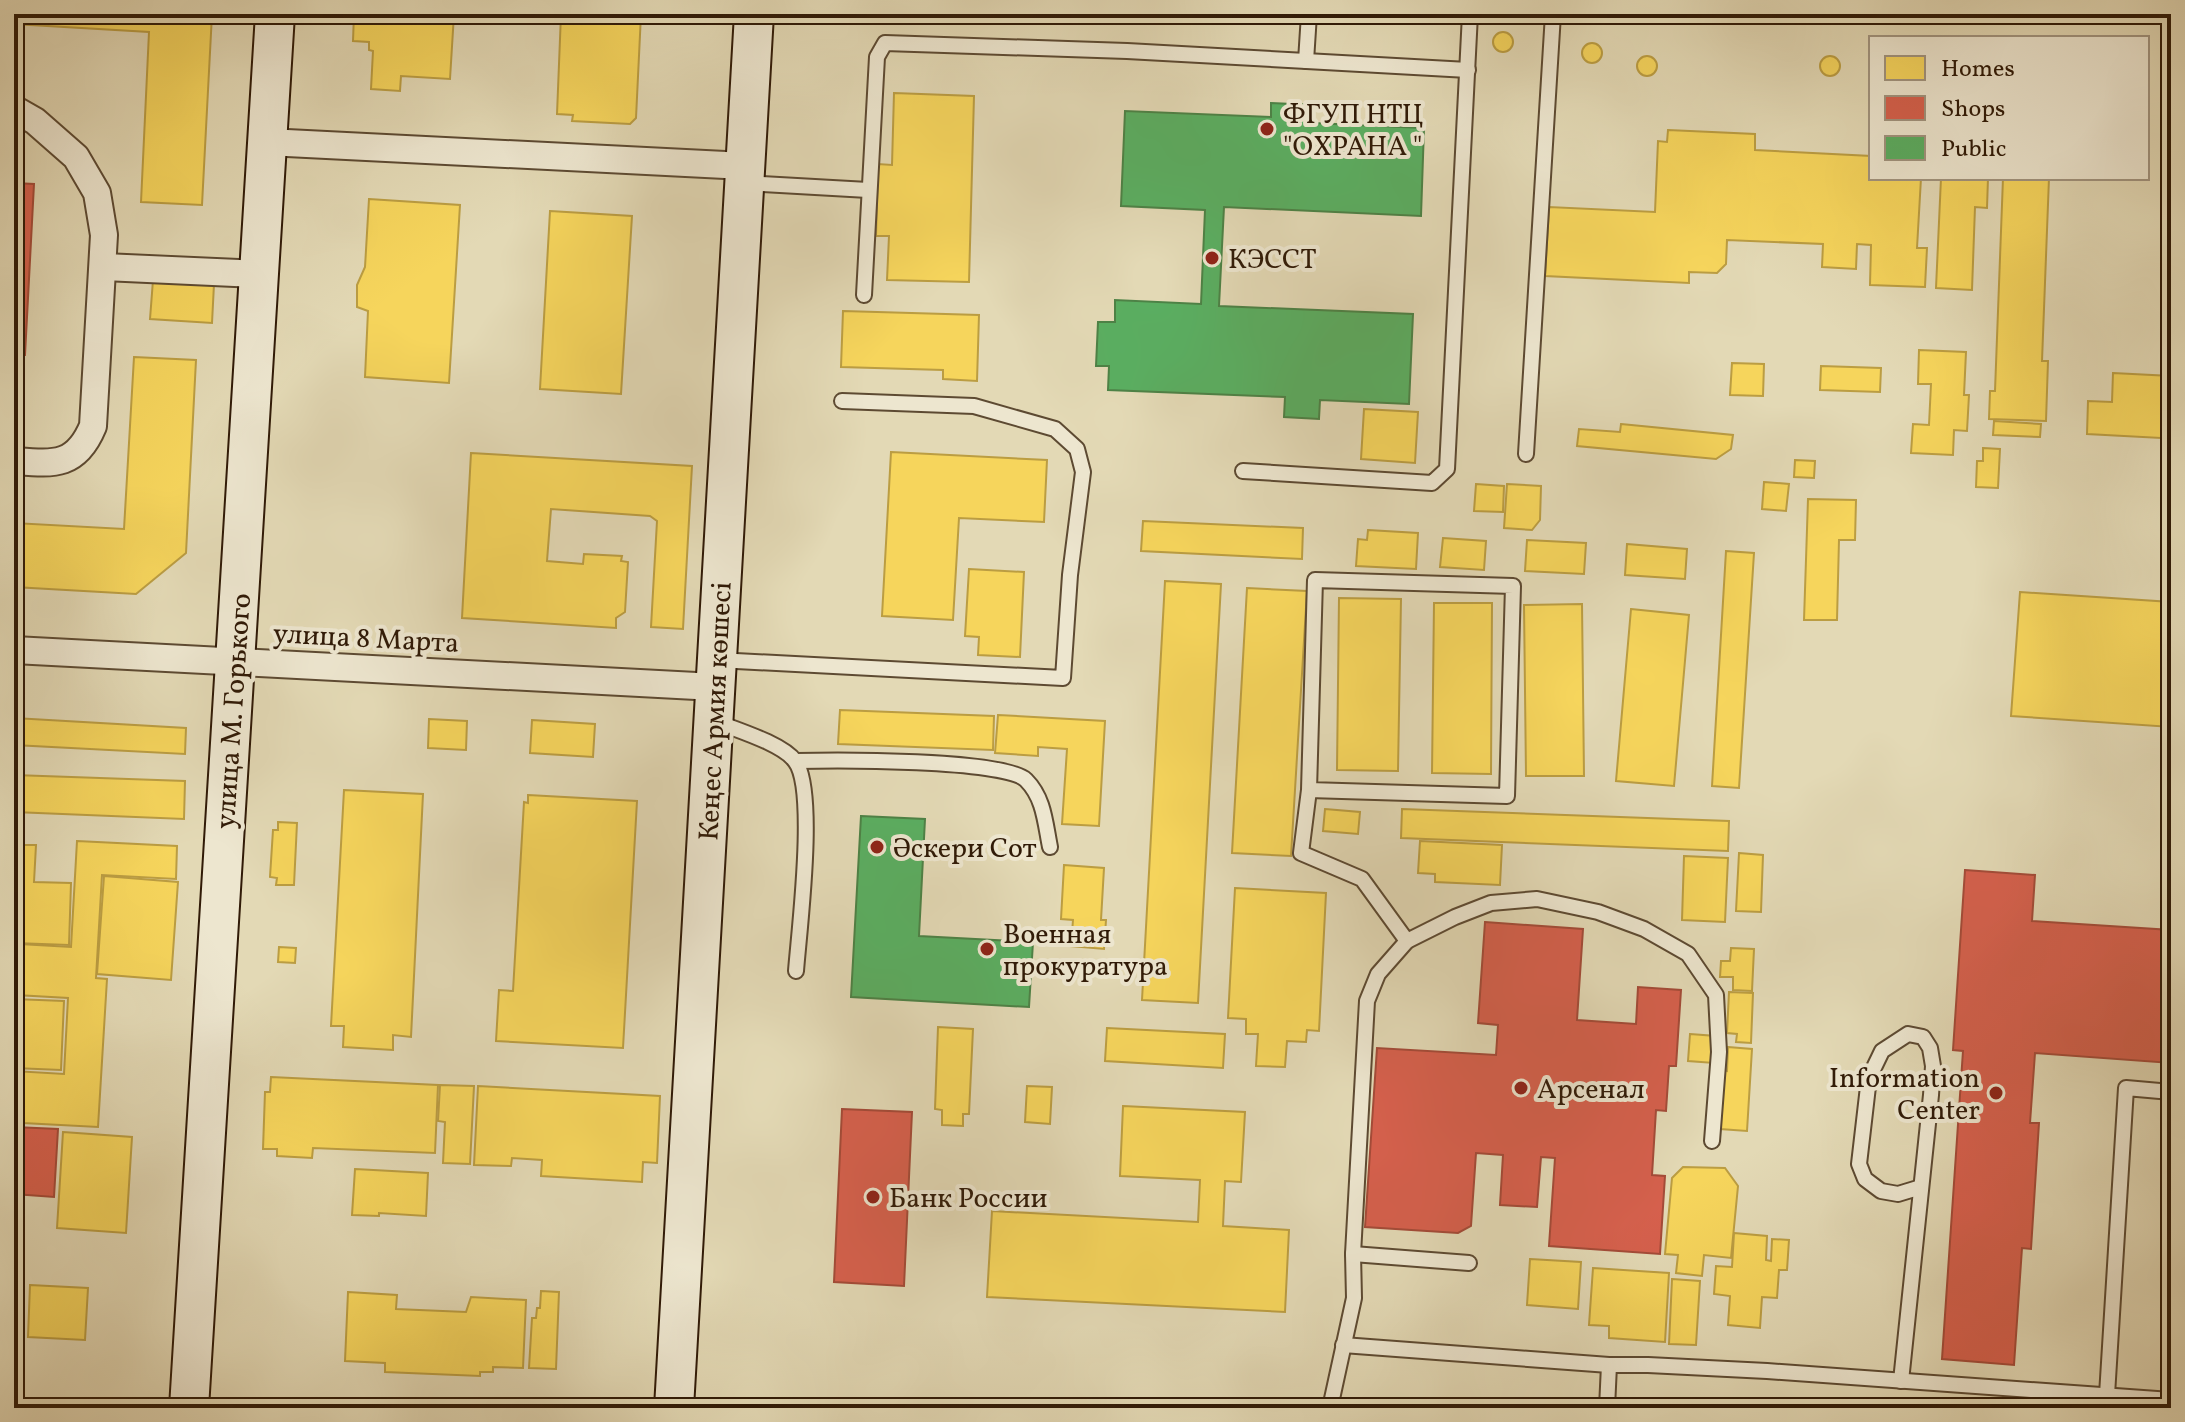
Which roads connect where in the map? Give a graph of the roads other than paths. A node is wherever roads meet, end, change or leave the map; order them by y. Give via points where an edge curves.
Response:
1 (275, 14) edge
2 (754, 14) edge
3 (1309, 14) edge
4 (1470, 14) edge
5 (1553, 14) edge
6 (1306, 61) junction
7 (1468, 70) junction
8 (14, 109) edge
9 (267, 142) junction
10 (744, 174) junction
11 (868, 190) junction
12 (104, 267) junction
13 (259, 274) junction
14 (864, 295) dead end
15 (842, 401) dead end
16 (1526, 454) dead end
17 (14, 461) edge
18 (1243, 471) dead end
19 (14, 650) edge
20 (235, 662) junction
21 (715, 689) junction
22 (796, 761) junction
23 (1309, 790) junction
24 (1050, 847) dead end
25 (1407, 941) junction
26 (796, 971) dead end
27 (2171, 1092) edge
28 (1712, 1141) dead end
29 (1921, 1187) junction
30 (1353, 1254) junction
31 (1469, 1263) dead end
32 (1343, 1345) junction
33 (1609, 1365) junction
34 (1901, 1381) junction
35 (2107, 1395) junction
36 (2171, 1400) edge
37 (189, 1408) edge
38 (674, 1408) edge
39 (1330, 1408) edge
40 (1607, 1408) edge

1 - 9 main road, улица М. Горького
2 - 10 main road, Кеңес Армия көшесі
3 - 6 lane
4 - 7 lane
5 - 16 lane
6 - 7 lane
6 - 11 lane via 885,43 877,57
7 - 18 lane via 1447,469 1432,483
8 - 12 street via 76,157 97,193
9 - 10 street
9 - 13 main road, улица М. Горького
10 - 11 lane
10 - 21 main road, Кеңес Армия көшесі
11 - 14 lane
12 - 13 street
12 - 17 street via 93,426 85,446 51,463
13 - 20 main road, улица М. Горького
15 - 21 lane via 974,406 1055,429 1077,449 1083,472 1063,678
19 - 20 street, улица 8 Марта
20 - 21 street, улица 8 Марта
20 - 37 main road, улица М. Горького
21 - 22 lane
21 - 38 main road, Кеңес Армия көшесі
22 - 24 lane via 984,767 1023,776 1040,798
22 - 26 lane via 804,786 805,852
23 - 23 lane via 1315,580 1513,586 1507,796
23 - 25 lane via 1301,853 1362,879
25 - 28 lane via 1491,903 1537,899 1632,924 1688,954 1716,995 1719,1052
25 - 30 lane via 1378,974 1367,1001
27 - 35 lane via 2126,1088
29 - 29 lane via 1933,1066 1923,1037 1908,1034 1882,1051 1869,1078 1859,1164 1865,1179 1881,1191 1898,1194
29 - 34 lane
30 - 31 lane
30 - 32 lane via 1354,1298
32 - 33 lane
32 - 39 lane
33 - 34 lane
33 - 40 lane
34 - 35 lane
35 - 36 lane

